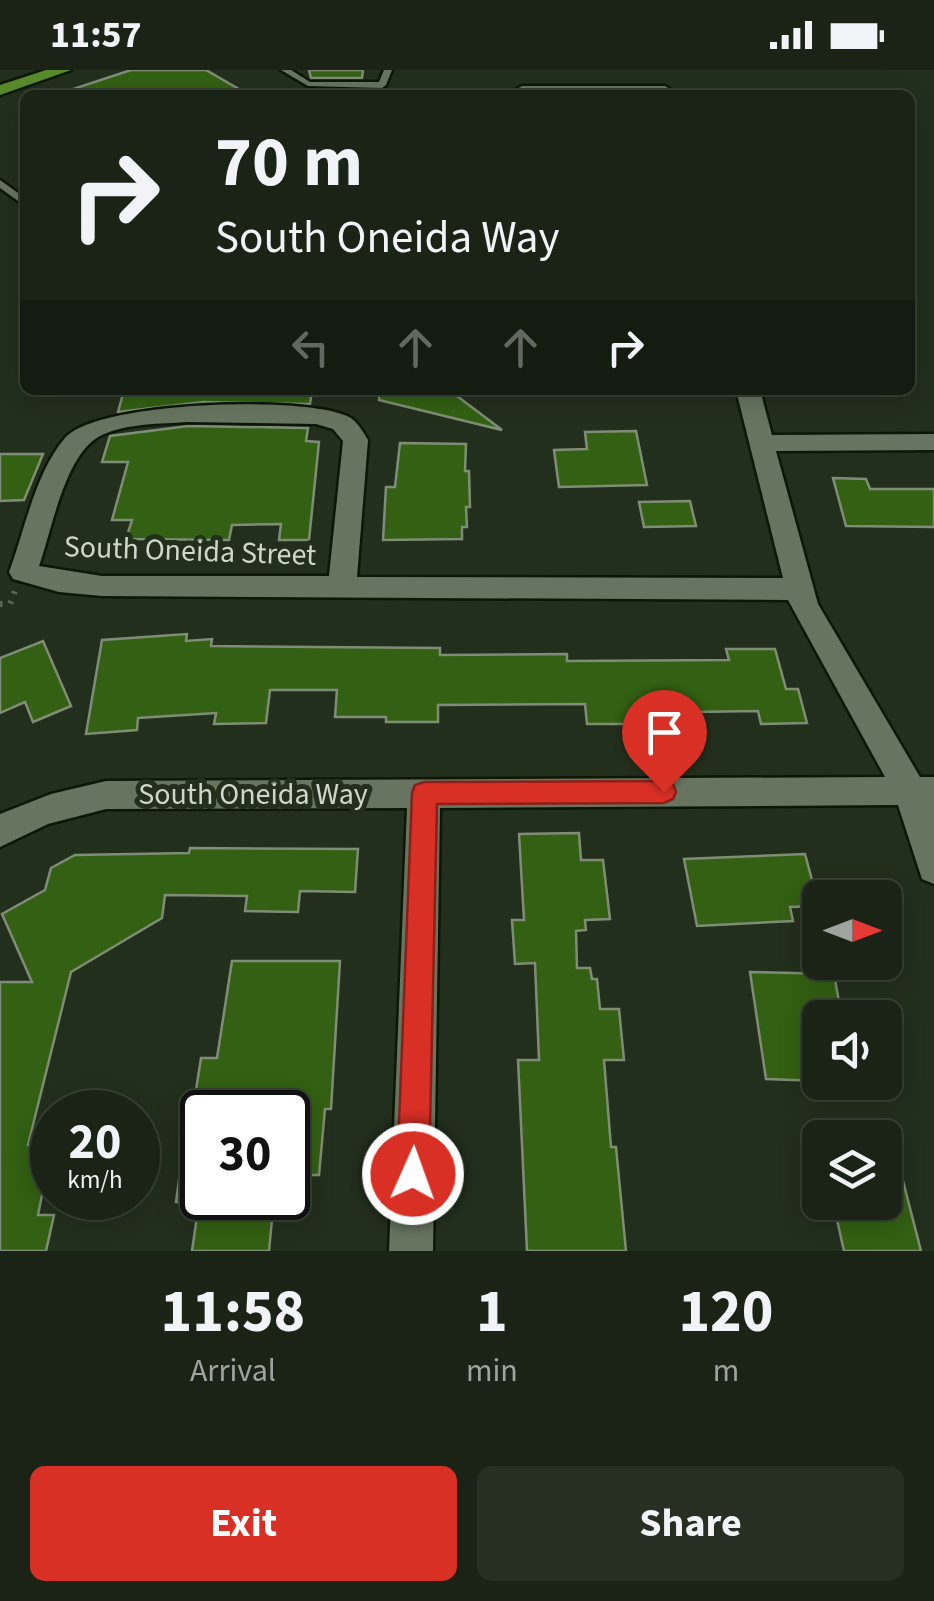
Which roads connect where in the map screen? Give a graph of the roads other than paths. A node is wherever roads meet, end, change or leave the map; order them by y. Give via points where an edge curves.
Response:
1 (19, 70) edge
2 (63, 70) edge
3 (285, 70) edge
4 (388, 70) edge
5 (0, 76) edge
6 (382, 85) junction
7 (0, 90) edge
8 (379, 90) edge
9 (0, 183) edge
10 (20, 199) edge
11 (749, 395) edge
12 (934, 442) edge
13 (762, 443) junction
14 (342, 587) junction
15 (800, 590) junction
16 (922, 790) edge
17 (424, 793) junction
18 (0, 832) edge
19 (934, 868) edge
20 (411, 1251) edge

1 - 5 main road
2 - 7 main road
3 - 6 lane via 308,84
4 - 6 lane
6 - 8 lane
9 - 10 lane
11 - 13 street
12 - 13 street
13 - 15 street
14 - 14 street, South Oneida Street via 102,586 23,572 70,450 92,427 124,417 316,416 342,423 356,440
14 - 15 street, South Oneida Street
15 - 16 street
16 - 17 street, South Oneida Way
16 - 19 street
17 - 18 street, South Oneida Way via 106,796 53,806
17 - 20 street

